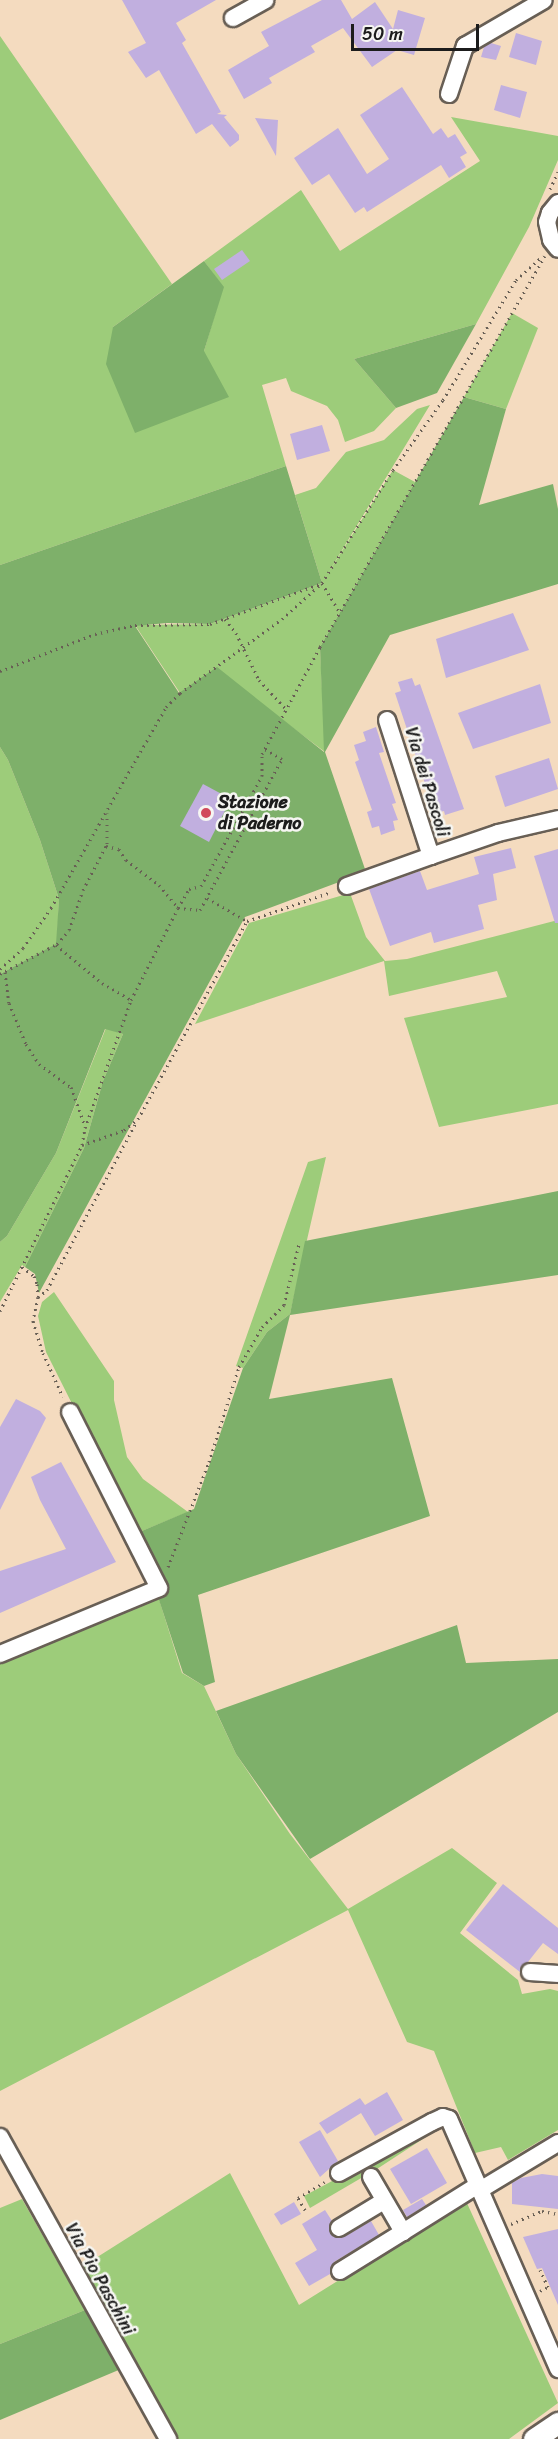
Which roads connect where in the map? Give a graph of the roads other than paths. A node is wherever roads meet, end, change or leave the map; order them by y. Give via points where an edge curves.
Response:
1 (265, 0) edge
2 (544, 0) edge
3 (233, 18) dead end
4 (449, 94) dead end
5 (558, 203) edge
6 (552, 252) edge
7 (387, 720) dead end
8 (558, 819) edge
9 (430, 856) junction
10 (347, 886) road end
11 (70, 1412) road end
12 (0, 1654) edge
13 (530, 1972) dead end
14 (558, 1974) edge
15 (0, 2137) edge
16 (558, 2143) edge
17 (339, 2174) road end
18 (371, 2177) dead end
19 (479, 2188) junction
20 (384, 2201) junction
21 (339, 2228) dead end
22 (403, 2232) junction
23 (340, 2271) dead end
24 (558, 2369) edge
25 (558, 2423) edge
26 (168, 2439) edge
27 (534, 2439) edge

1 - 3 street
2 - 4 street via 465,46
5 - 6 street via 547,222
7 - 9 street, Via dei Pascoli
8 - 9 street, Via dei Pascoli via 498,833
9 - 10 street, Via dei Pascoli
11 - 12 street via 159,1588
13 - 14 street
15 - 26 street, Via Pio Paschini
16 - 19 street
17 - 19 street via 443,2117 449,2119
18 - 20 street
19 - 22 street
19 - 24 street
20 - 21 street
20 - 22 street
22 - 23 street
25 - 27 main road

